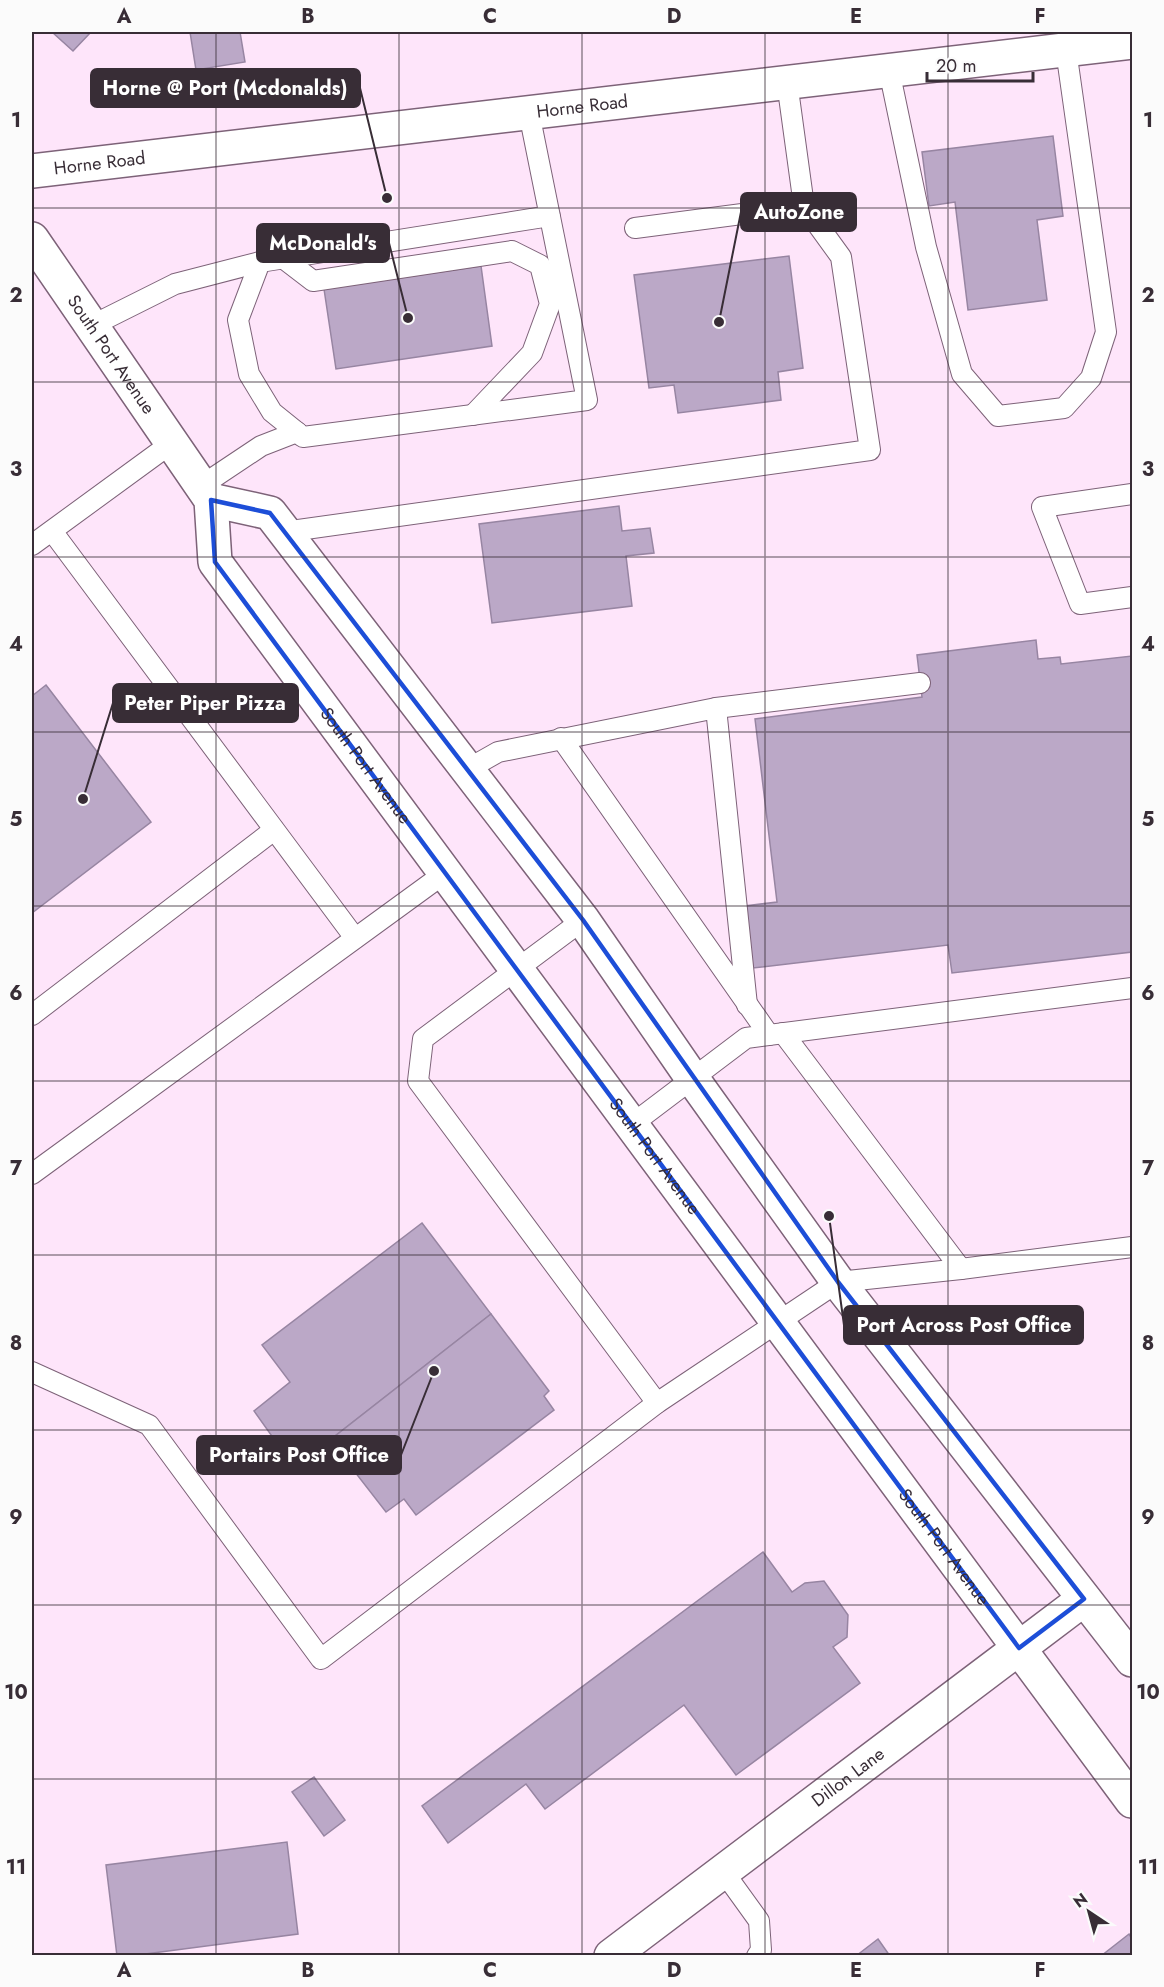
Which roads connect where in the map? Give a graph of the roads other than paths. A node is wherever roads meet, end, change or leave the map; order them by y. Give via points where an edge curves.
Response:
1 (1132, 42) edge
2 (1066, 50) junction
3 (890, 70) junction
4 (787, 82) junction
5 (529, 113) junction
6 (32, 171) edge
7 (804, 206) junction
8 (550, 216) junction
9 (635, 228) dead end
10 (32, 239) edge
11 (283, 258) junction
12 (260, 262) junction
13 (92, 326) junction
14 (473, 415) junction
15 (297, 432) junction
16 (172, 442) junction
17 (206, 493) junction
18 (1132, 494) edge
19 (52, 531) junction
20 (284, 532) junction
21 (32, 545) edge
22 (1132, 597) edge
23 (920, 683) dead end
24 (716, 708) junction
25 (561, 738) junction
26 (468, 769) junction
27 (274, 830) junction
28 (445, 873) junction
29 (583, 920) junction
30 (355, 938) junction
31 (517, 969) junction
32 (1132, 988) edge
33 (747, 1005) junction
34 (32, 1015) edge
35 (776, 1034) junction
36 (692, 1078) junction
37 (631, 1125) junction
38 (32, 1174) edge
39 (1132, 1247) edge
40 (961, 1269) junction
41 (838, 1282) junction
42 (779, 1322) junction
43 (32, 1372) edge
44 (657, 1403) junction
45 (1084, 1599) junction
46 (1019, 1648) junction
47 (1132, 1660) edge
48 (1132, 1800) edge
49 (723, 1871) junction
50 (611, 1956) edge
51 (757, 1956) edge

1 - 2 main road, Horne Road
2 - 3 main road, Horne Road
2 - 3 lane via 1106,332 1091,378 1064,408 998,416 962,374 926,247
3 - 4 main road, Horne Road
4 - 5 main road, Horne Road
4 - 7 lane
5 - 6 main road, Horne Road
5 - 8 lane
7 - 9 lane
7 - 20 lane via 841,258 870,450
8 - 11 lane
8 - 14 lane via 587,400
10 - 13 main road, South Port Avenue
11 - 12 lane
11 - 14 lane via 313,281 512,251 540,266 550,304 532,353
12 - 13 lane via 175,284
12 - 15 lane via 238,320 249,374 272,412
13 - 16 main road, South Port Avenue
14 - 15 lane via 303,437
15 - 17 lane via 261,447
16 - 17 main road, South Port Avenue
16 - 19 lane
17 - 20 main road via 270,513
17 - 28 main road, South Port Avenue via 214,562
18 - 22 lane via 1042,507 1080,604
19 - 21 lane
19 - 27 lane
20 - 26 main road
23 - 24 lane
24 - 25 lane
24 - 33 lane
25 - 26 lane via 498,752
25 - 33 lane
26 - 29 main road
27 - 30 lane
27 - 34 lane
28 - 30 lane
28 - 31 main road, South Port Avenue
29 - 31 lane
29 - 36 main road
30 - 38 lane
31 - 37 main road, South Port Avenue
31 - 44 lane via 423,1039 418,1081
32 - 35 lane
33 - 35 lane
35 - 36 lane via 746,1038
35 - 40 lane
36 - 37 lane
36 - 41 main road
37 - 42 main road, South Port Avenue
39 - 40 lane
40 - 41 lane
41 - 42 lane
41 - 45 main road
42 - 44 lane
42 - 46 main road, South Port Avenue
43 - 44 lane via 149,1425 321,1659
45 - 46 main road, Dillon Lane
45 - 47 main road
46 - 48 main road, South Port Avenue
46 - 49 main road, Dillon Lane
49 - 50 main road, Dillon Lane
49 - 51 lane via 759,1921 761,1950

